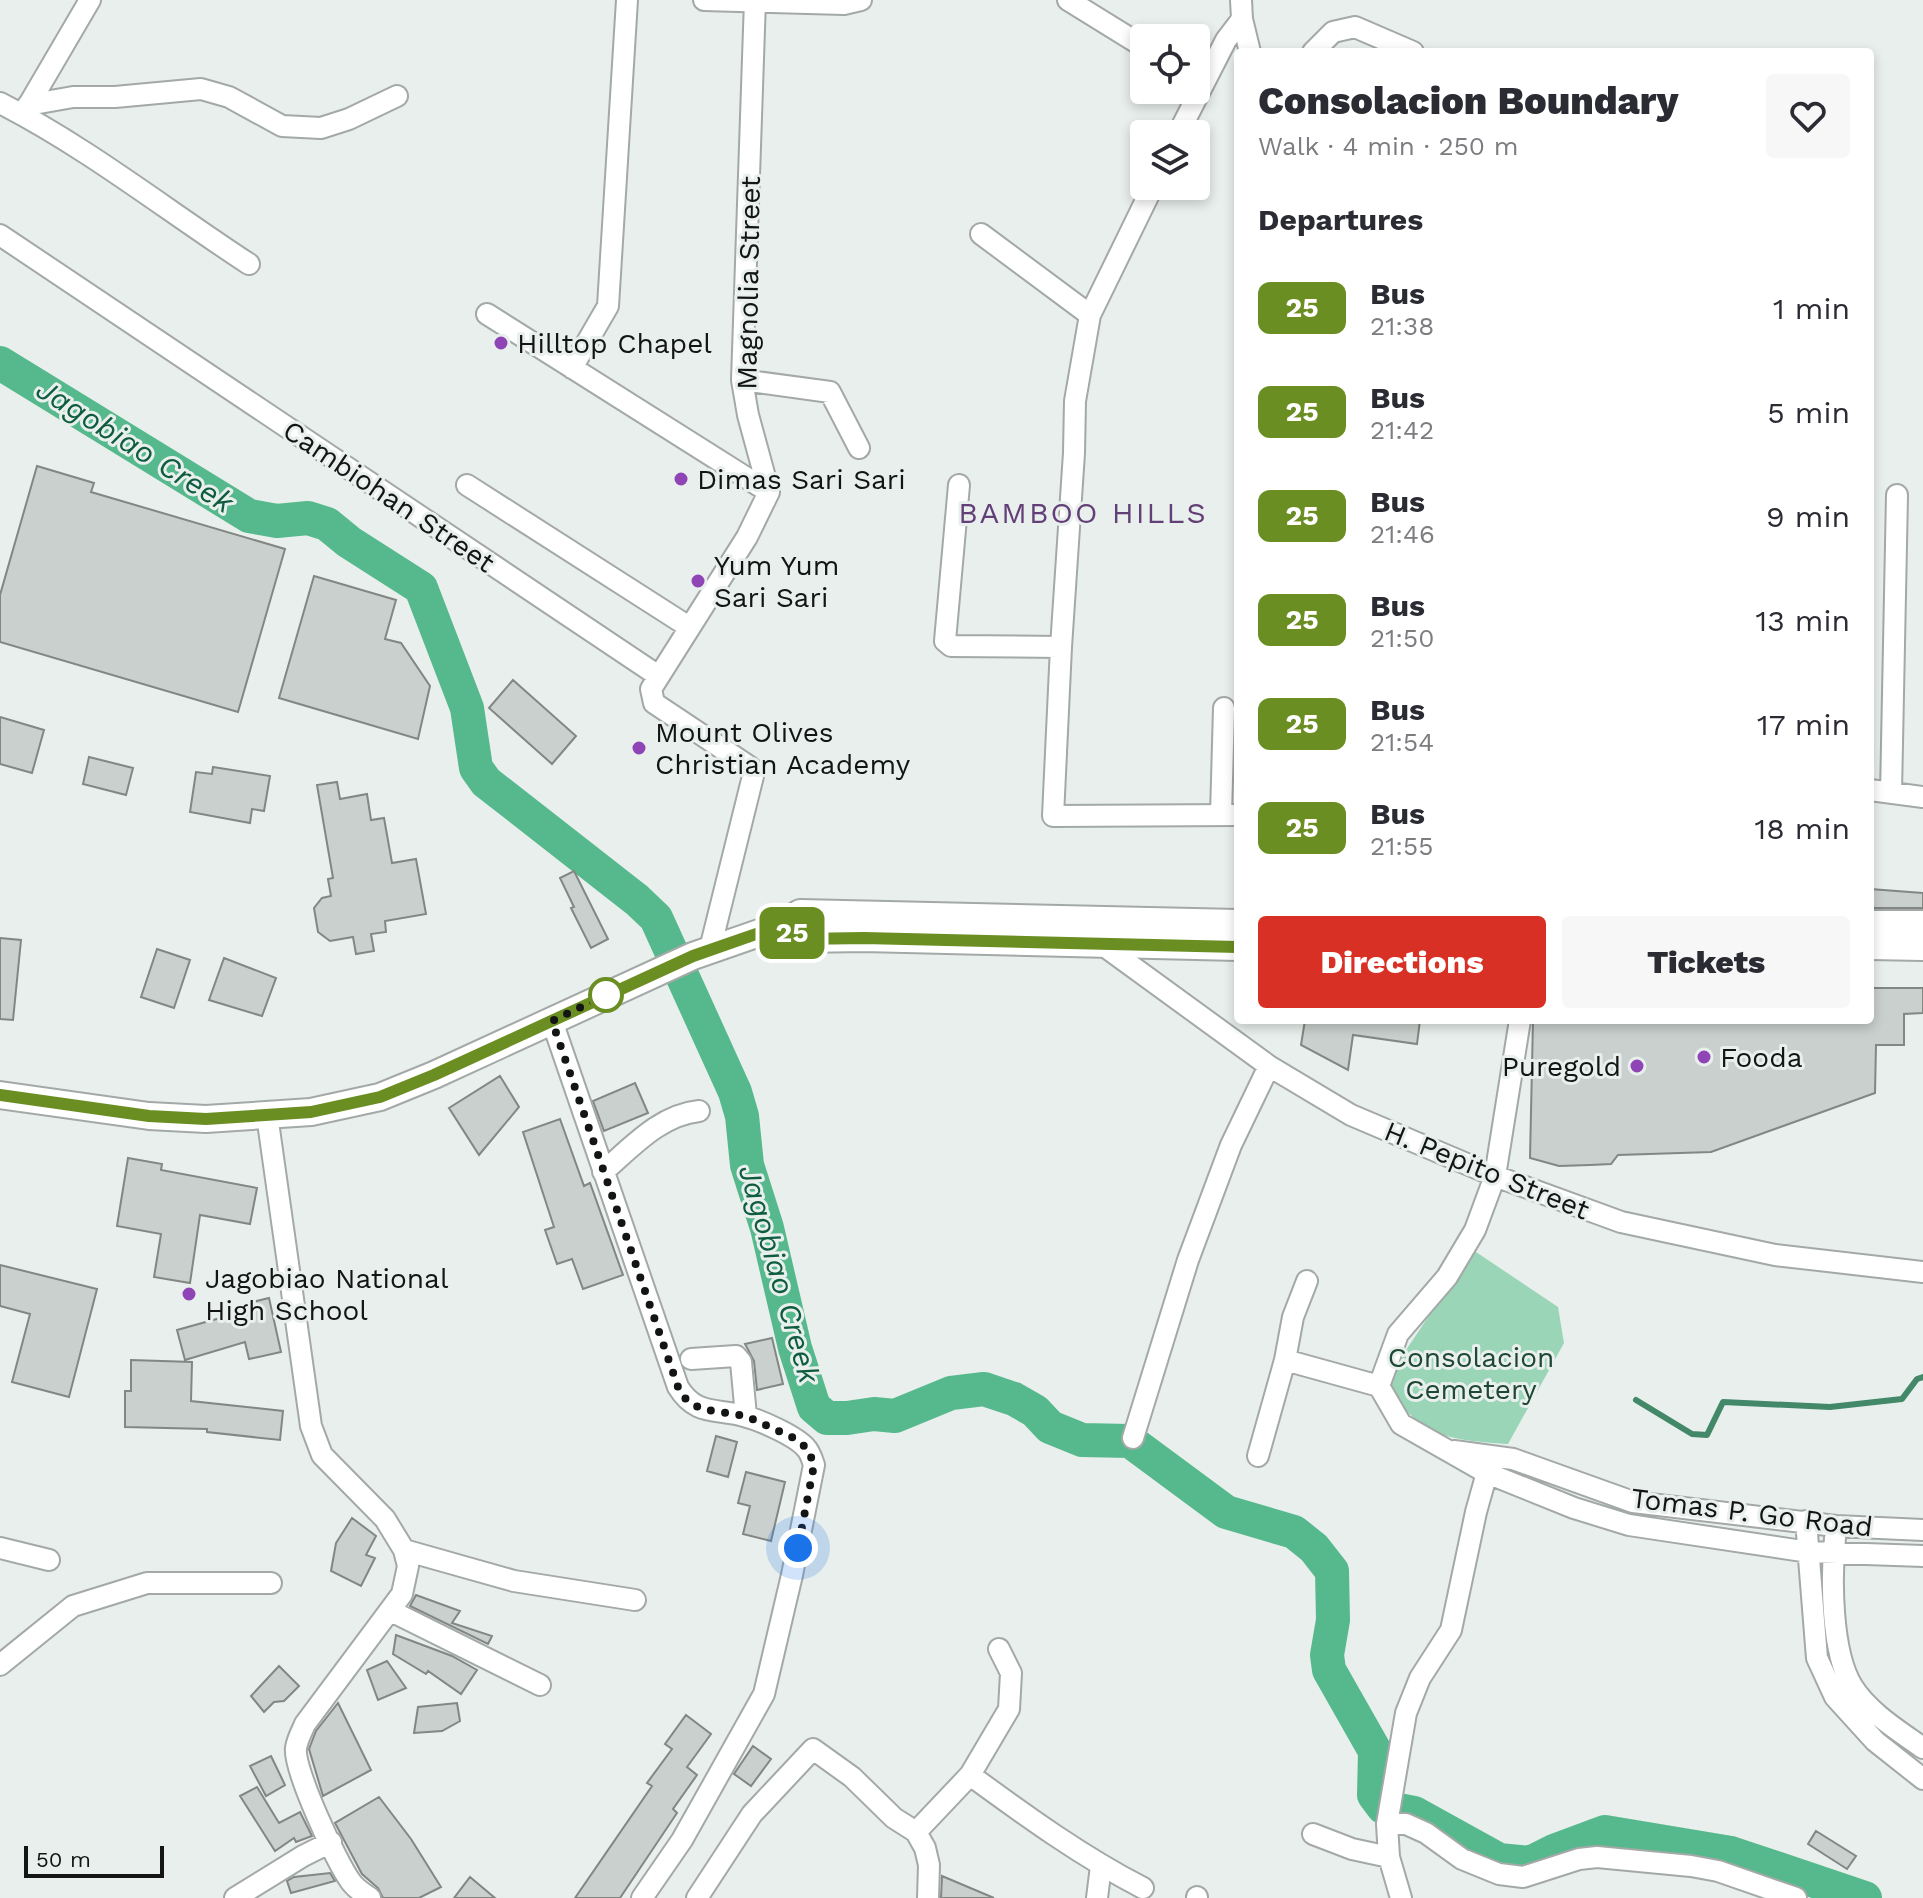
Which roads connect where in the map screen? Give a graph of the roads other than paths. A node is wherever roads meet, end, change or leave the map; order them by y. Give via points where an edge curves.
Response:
1 (90, 0) edge
2 (627, 0) edge
3 (704, 0) edge
4 (861, 0) edge
5 (1068, 0) edge
6 (755, 1) edge
7 (1241, 10) edge
8 (1130, 38) edge
9 (1249, 48) edge
10 (1317, 48) edge
11 (1404, 48) edge
12 (1210, 67) edge
13 (397, 96) dead end
14 (0, 103) edge
15 (26, 110) junction
16 (1146, 200) edge
17 (981, 234) dead end
18 (0, 235) edge
19 (249, 264) dead end
20 (487, 314) dead end
21 (1090, 315) junction
22 (572, 368) junction
23 (742, 380) junction
24 (859, 448) dead end
25 (467, 485) dead end
26 (959, 485) dead end
27 (769, 492) junction
28 (1897, 495) dead end
29 (689, 627) junction
30 (1061, 647) junction
31 (657, 675) junction
32 (1224, 708) dead end
33 (1874, 791) edge
34 (1891, 793) junction
35 (1923, 797) edge
36 (1230, 815) edge
37 (1234, 923) edge
38 (1874, 924) edge
39 (1923, 924) edge
40 (782, 925) junction
41 (1100, 943) junction
42 (1874, 946) edge
43 (1234, 947) edge
44 (1923, 947) edge
45 (701, 953) junction
46 (552, 1021) junction
47 (1519, 1024) edge
48 (1269, 1066) junction
49 (0, 1095) edge
50 (699, 1111) dead end
51 (267, 1115) junction
52 (603, 1172) junction
53 (1495, 1176) junction
54 (1923, 1272) edge
55 (1307, 1281) dead end
56 (691, 1359) dead end
57 (1285, 1360) junction
58 (1379, 1386) junction
59 (746, 1416) junction
60 (1133, 1438) dead end
61 (1258, 1456) dead end
62 (1489, 1464) junction
63 (1806, 1521) junction
64 (1836, 1526) junction
65 (1923, 1530) edge
66 (0, 1548) edge
67 (404, 1550) junction
68 (1834, 1551) junction
69 (1809, 1552) junction
70 (1923, 1556) edge
71 (49, 1560) dead end
72 (271, 1583) dead end
73 (635, 1600) dead end
74 (391, 1611) junction
75 (999, 1649) dead end
76 (0, 1665) edge
77 (540, 1685) dead end
78 (1923, 1748) edge
79 (970, 1775) junction
80 (1923, 1779) edge
81 (1387, 1821) junction
82 (916, 1832) junction
83 (1313, 1834) dead end
84 (331, 1842) junction
85 (1389, 1857) junction
86 (1101, 1866) junction
87 (1143, 1888) dead end
88 (235, 1898) edge
89 (370, 1898) edge
90 (642, 1898) edge
91 (697, 1898) edge
92 (928, 1898) edge
93 (1097, 1898) edge
94 (1401, 1898) edge
95 (1796, 1898) edge

1 - 15 street
2 - 22 street via 608,306
3 - 6 street
4 - 6 street
5 - 8 street
6 - 23 street, Magnolia Street
7 - 9 street
7 - 12 street
10 - 11 street via 1333,32 1355,27
13 - 15 street via 321,128 282,126 229,97 201,89 73,97
14 - 15 street
15 - 19 street
16 - 21 street
17 - 21 street
18 - 31 street, Cambiohan Street
20 - 22 street
21 - 30 street via 1075,401
22 - 27 street
23 - 24 street via 830,392
23 - 27 street, Magnolia Street
25 - 29 street
26 - 30 street via 945,641 951,646
27 - 29 street via 747,537
28 - 34 street
29 - 31 street
30 - 36 street via 1053,816
31 - 45 street via 651,689 654,703 750,767 753,776
32 - 36 street
33 - 34 street
34 - 35 street
37 - 40 main road via 800,913
38 - 39 main road
40 - 41 main road via 801,939
40 - 45 main road
41 - 43 main road
41 - 48 street, H. Pepito Street
42 - 44 main road
45 - 46 main road
46 - 51 main road via 380,1097
46 - 52 street
47 - 53 street
48 - 53 street, H. Pepito Street via 1351,1115
48 - 60 street via 1231,1145 1188,1260
49 - 51 main road via 149,1116
50 - 52 street via 669,1118
51 - 67 street via 311,1426 322,1455 385,1519
52 - 59 street via 678,1387 687,1401 702,1409
53 - 54 street, H. Pepito Street via 1621,1222 1775,1255
53 - 58 street via 1475,1230 1447,1277 1398,1334
55 - 57 street
56 - 59 street via 736,1356
57 - 58 street
57 - 61 street
58 - 62 street, Tomas P. Go Road via 1401,1424 1446,1450
59 - 90 street via 794,1438 808,1449 814,1465 792,1575 764,1694 682,1840
62 - 63 street, Tomas P. Go Road via 1513,1459 1633,1502
62 - 69 street, Tomas P. Go Road via 1574,1508 1629,1525
62 - 81 street via 1451,1630 1420,1678 1406,1713
63 - 64 street, Tomas P. Go Road
63 - 69 street
64 - 65 street, Tomas P. Go Road
64 - 68 street
66 - 71 street
67 - 73 street via 514,1581
67 - 74 street via 408,1566 402,1594
68 - 69 street, Tomas P. Go Road
68 - 70 street, Tomas P. Go Road
68 - 78 street via 1837,1646 1852,1686
69 - 80 street via 1817,1658 1835,1697 1875,1741
72 - 76 street via 147,1583 73,1606
74 - 77 street
74 - 84 street via 305,1724 296,1748 305,1787
75 - 79 street via 1011,1673 1009,1709
79 - 82 street
79 - 86 street
81 - 85 street
81 - 95 street via 1426,1833 1462,1859 1499,1874 1523,1877 1597,1857 1704,1869
82 - 91 street via 813,1749 752,1814
82 - 92 street via 929,1865
83 - 85 street
84 - 88 street
84 - 89 street via 350,1882
85 - 94 street
86 - 87 street
86 - 93 street

